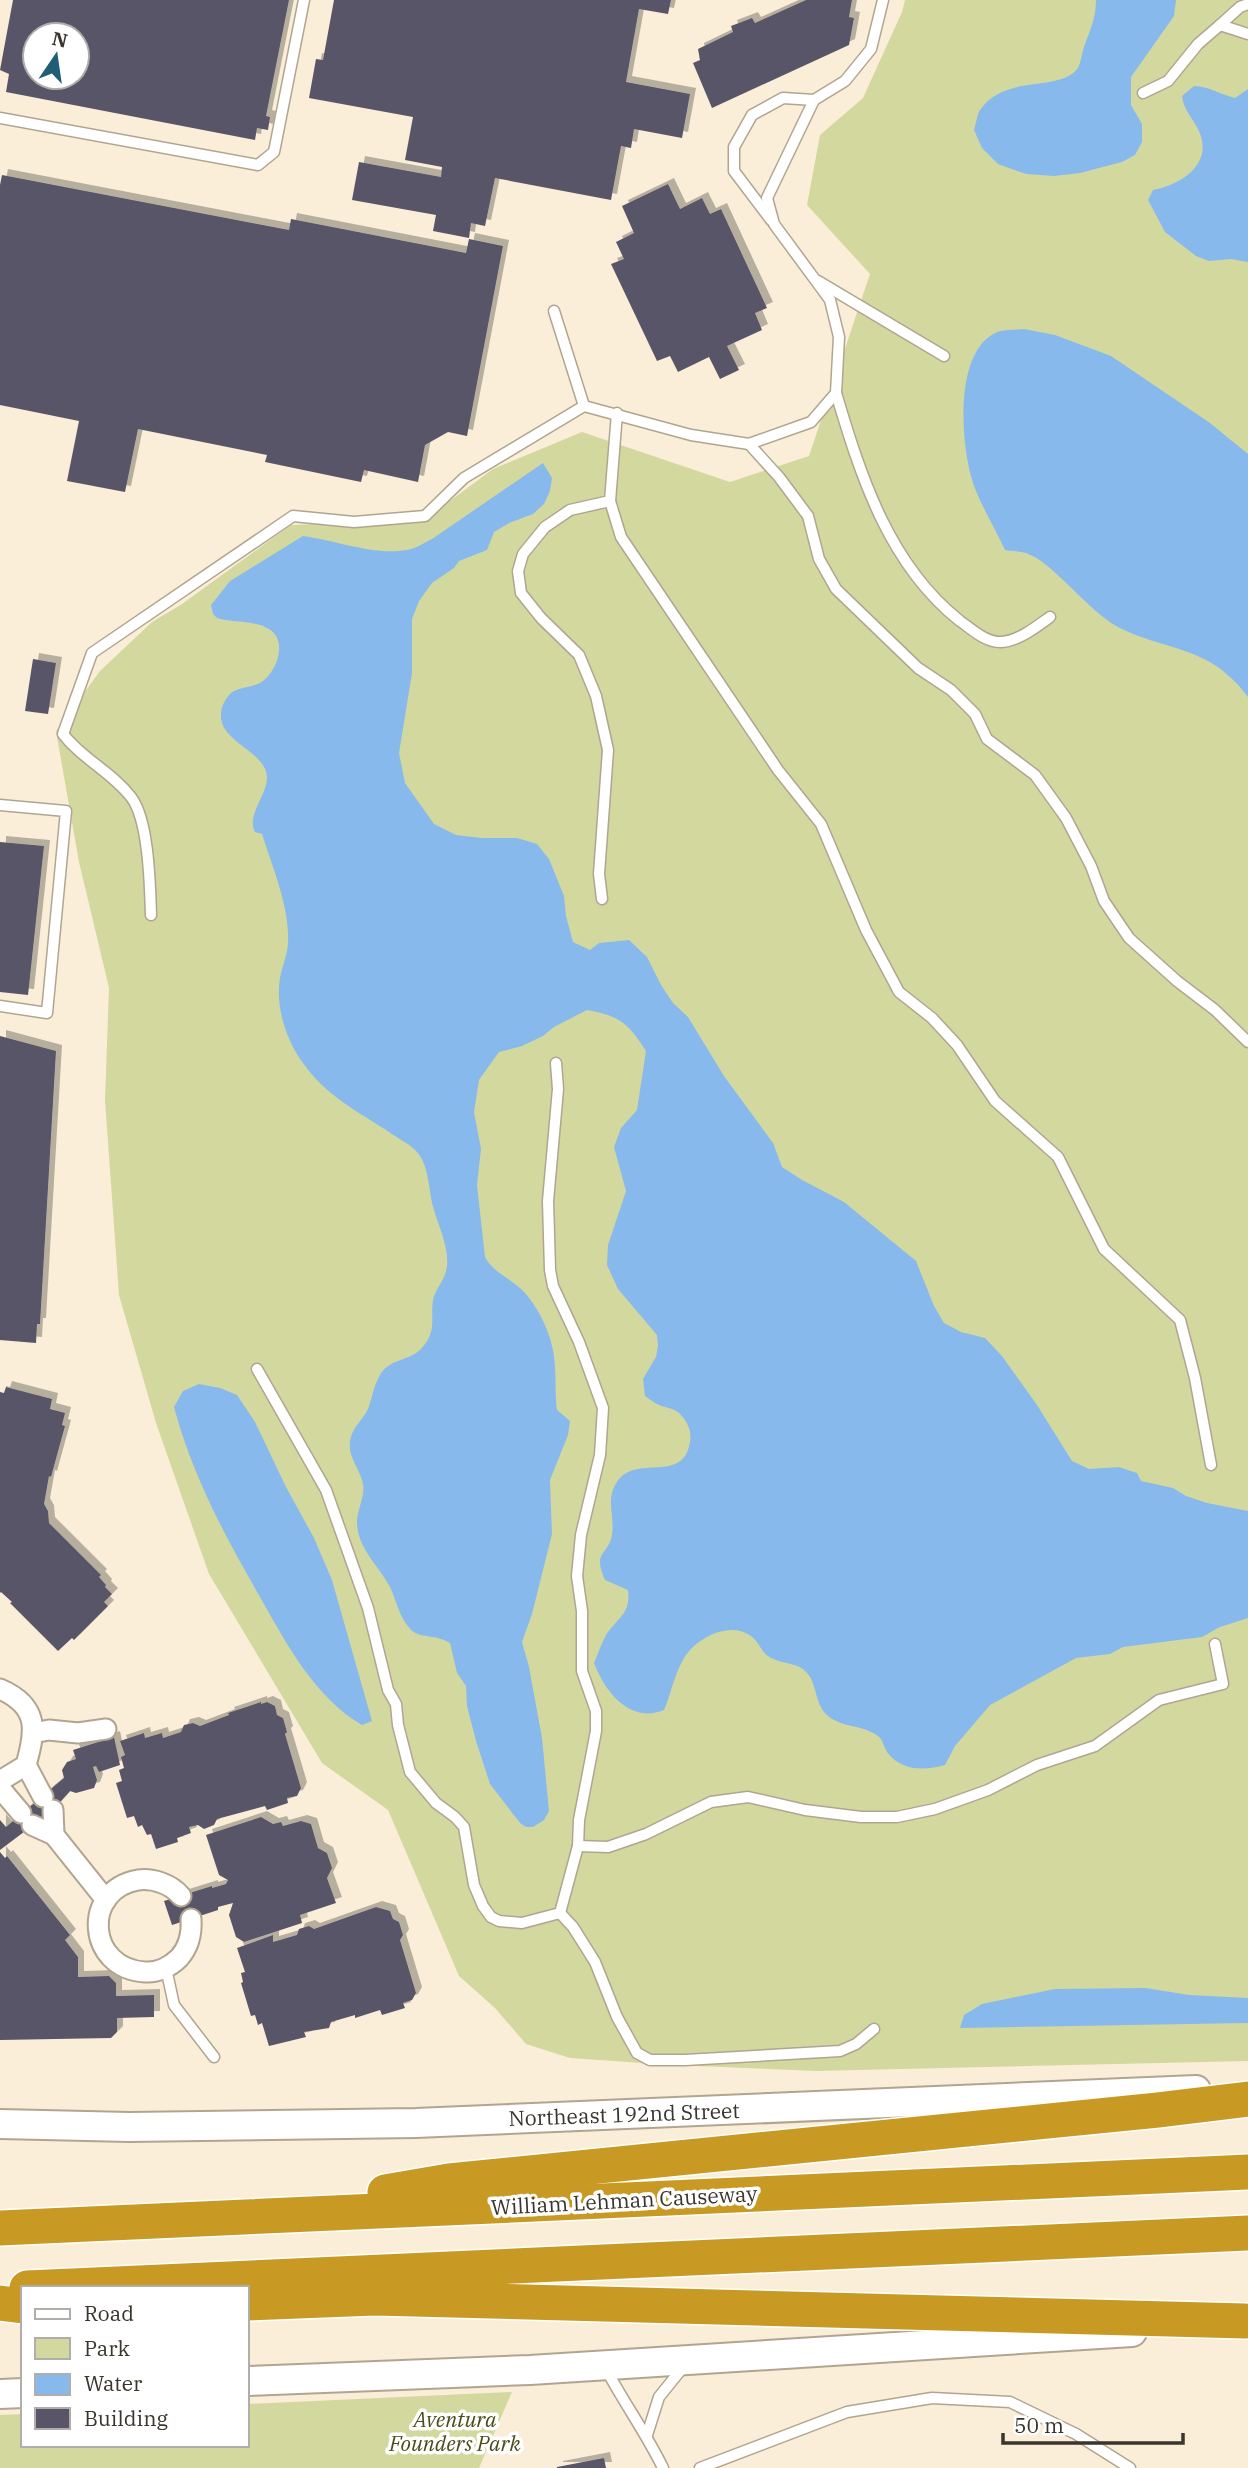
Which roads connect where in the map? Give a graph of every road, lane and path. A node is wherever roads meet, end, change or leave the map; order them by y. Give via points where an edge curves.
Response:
1 (304, 0) edge
2 (883, 0) edge
3 (1248, 4) edge
4 (1220, 25) junction
5 (1248, 34) edge
6 (1143, 93) dead end
7 (814, 100) junction
8 (0, 118) edge
9 (774, 224) junction
10 (815, 279) junction
11 (554, 311) dead end
12 (944, 356) dead end
13 (836, 393) junction
14 (584, 406) junction
15 (617, 413) junction
16 (749, 444) junction
17 (610, 501) junction
18 (1049, 617) dead end
19 (0, 805) edge
20 (602, 899) dead end
21 (152, 915) dead end
22 (0, 1006) edge
23 (1248, 1042) edge
24 (556, 1063) dead end
25 (257, 1369) dead end
26 (1212, 1465) dead end
27 (1216, 1644) dead end
28 (0, 1689) edge
29 (106, 1729) dead end
30 (33, 1733) junction
31 (26, 1765) junction
32 (0, 1782) edge
33 (0, 1788) edge
34 (54, 1835) junction
35 (578, 1846) junction
36 (181, 1896) dead end
37 (106, 1900) junction
38 (560, 1913) junction
39 (191, 1919) dead end
40 (166, 1968) junction
41 (874, 2029) dead end
42 (214, 2057) dead end
43 (1248, 2087) edge
44 (1248, 2099) edge
45 (0, 2124) edge
46 (1248, 2172) edge
47 (250, 2217) junction
48 (0, 2228) edge
49 (1248, 2233) edge
50 (69, 2286) edge
51 (21, 2288) edge
52 (0, 2289) edge
53 (248, 2303) edge
54 (0, 2304) edge
55 (21, 2306) edge
56 (1246, 2321) edge
57 (688, 2361) junction
58 (604, 2366) junction
59 (248, 2381) edge
60 (21, 2393) edge
61 (0, 2394) edge
62 (647, 2435) junction
63 (663, 2468) edge
64 (700, 2468) edge
65 (1130, 2468) edge

1 - 8 lane via 274,152 258,165
2 - 7 lane via 871,49 845,81
3 - 4 lane
4 - 5 lane
4 - 6 lane via 1168,81
7 - 9 lane via 768,198
7 - 9 lane via 783,98 752,115 734,147 734,172
9 - 10 lane
10 - 12 lane
10 - 13 lane via 830,300 839,337
11 - 14 lane
13 - 16 lane via 811,422
13 - 18 lane via 888,532 906,564 945,609 983,638 1002,642
14 - 15 lane
14 - 21 lane via 464,478 425,516 354,522 293,516 92,653 63,734 73,748 133,798 141,817
15 - 16 lane via 691,435
15 - 17 lane
16 - 23 lane via 808,516 819,559 836,589 918,668 951,690 975,714 987,739 1035,775 1066,818 1104,901 1129,938
17 - 20 lane via 570,510 545,527 523,554 519,571 521,593 579,655 596,696 608,750 599,874
17 - 26 lane via 621,537 778,770 821,824 866,930 899,992 957,1045 995,1101 1058,1157 1104,1249 1180,1320
19 - 22 lane via 66,811 47,1013
24 - 35 lane via 558,1089 548,1200 550,1270 603,1408 600,1455 581,1535 578,1576 582,1671 596,1711 596,1731
25 - 38 lane via 326,1490 368,1608 410,1772 464,1828 474,1885 483,1906 499,1922 522,1923
27 - 35 lane via 1223,1684 1159,1700 1095,1746 1037,1765 988,1790 935,1809 897,1818 862,1818 748,1797 711,1802 656,1830 608,1847
28 - 30 street via 17,1698 27,1711
29 - 30 street
30 - 31 street
31 - 32 street
31 - 34 street via 48,1803
33 - 34 street via 27,1819
34 - 37 street
35 - 38 lane
36 - 37 street via 160,1882 145,1879 116,1889
37 - 40 street via 98,1929 109,1956 135,1972
38 - 41 lane via 595,1962 637,2053 650,2060 840,2051
39 - 40 street via 187,1946
40 - 42 lane via 174,2005
43 - 45 street, Northeast 192nd Street via 416,2123
44 - 47 highway via 449,2181
46 - 47 highway, William Lehman Causeway
47 - 48 highway, William Lehman Causeway
49 - 50 highway
51 - 52 highway
53 - 56 highway via 375,2298
54 - 55 highway
56 - 57 street via 1146,2332
57 - 58 street
57 - 62 lane via 659,2396
58 - 59 street
58 - 62 lane
60 - 61 street
62 - 63 lane
64 - 65 lane via 847,2412 932,2398 1010,2402 1076,2434

